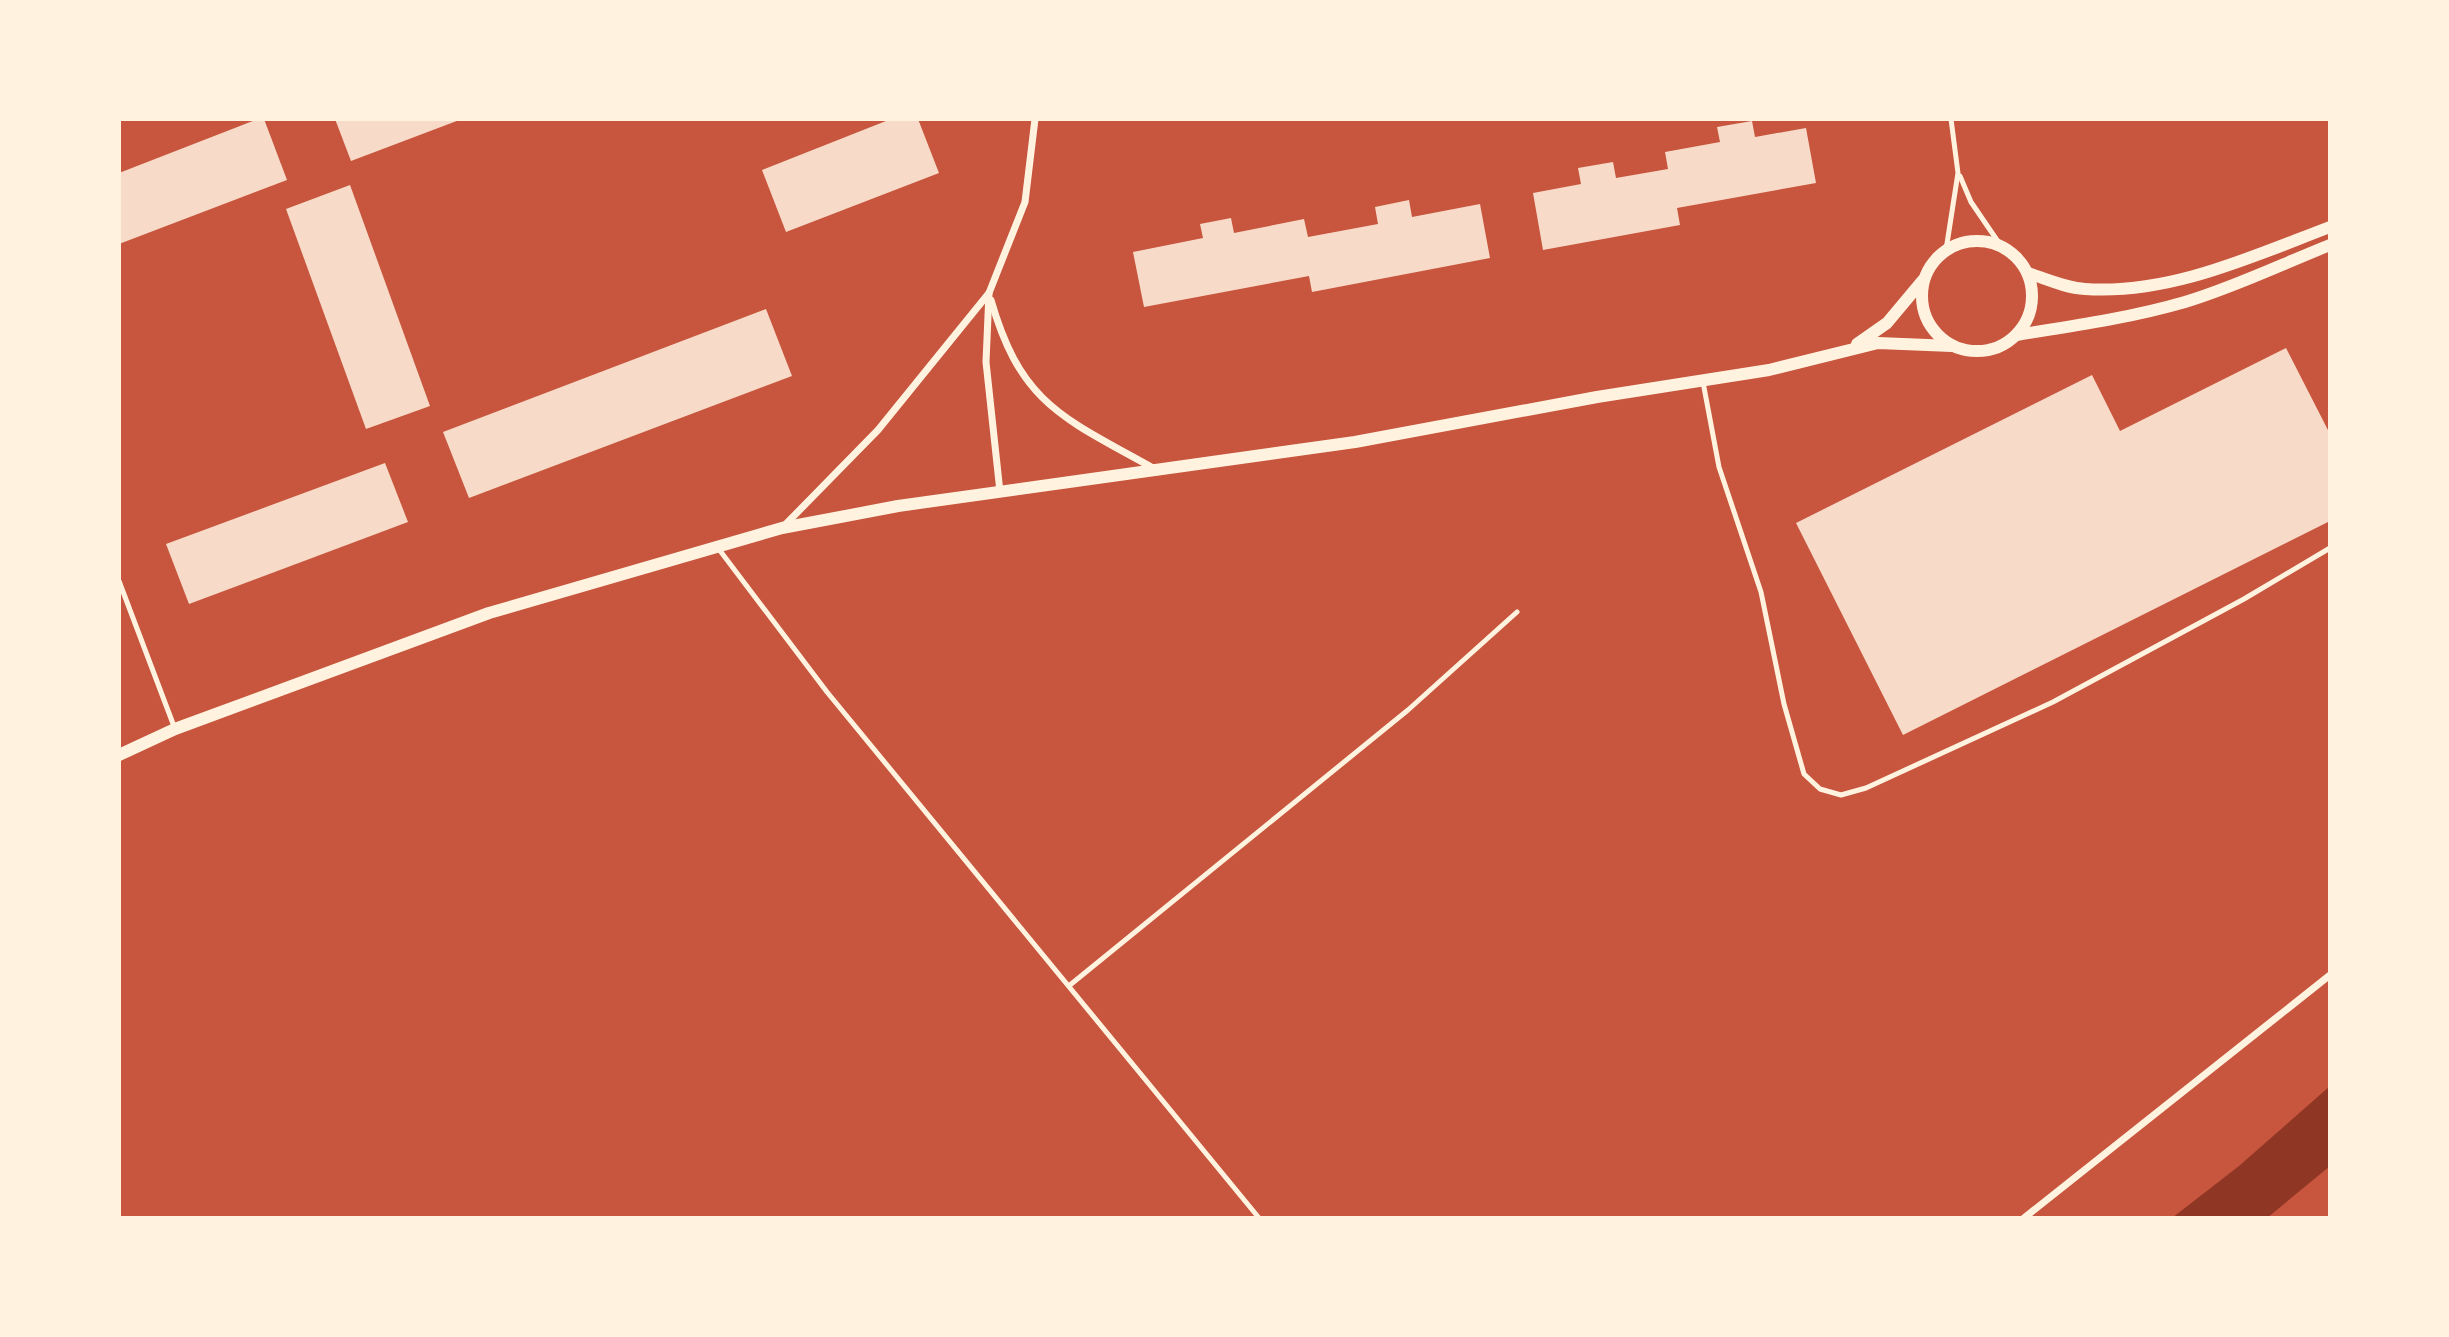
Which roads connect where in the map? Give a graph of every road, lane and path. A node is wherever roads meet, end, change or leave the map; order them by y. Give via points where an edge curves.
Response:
1 (1035, 119) edge
2 (1951, 119) edge
3 (1958, 173) junction
4 (2330, 227) edge
5 (2330, 245) edge
6 (2001, 246) junction
7 (1946, 250) junction
8 (2028, 273) junction
9 (1923, 280) junction
10 (989, 293) junction
11 (2016, 335) junction
12 (1952, 346) junction
13 (1851, 348) junction
14 (1703, 381) junction
15 (1158, 472) junction
16 (1000, 492) junction
17 (782, 528) junction
18 (716, 546) junction
19 (2330, 548) edge
20 (119, 581) edge
21 (1517, 612) dead end
22 (175, 729) junction
23 (119, 755) edge
24 (2330, 975) edge
25 (1070, 985) junction
26 (1259, 1218) edge
27 (2024, 1218) edge

1 - 10 street via 1025,202
2 - 3 lane
3 - 6 lane via 1971,202
3 - 7 lane
4 - 8 street via 2206,272 2148,285 2084,289
5 - 11 street via 2184,302
6 - 7 street via 1973,242
6 - 8 street via 2017,257
7 - 9 street
8 - 11 street via 2032,306
9 - 12 street via 1921,300 1926,318 1936,334
9 - 13 street via 1887,323
10 - 15 street via 1002,336 1039,398
10 - 16 street via 986,362
10 - 17 street via 878,430
11 - 12 street via 1987,350
12 - 13 street via 1896,342
13 - 14 street via 1769,370
14 - 15 street
14 - 19 lane via 1719,467 1761,592 1804,774 1820,789 1841,794 1867,788 2053,702
15 - 16 street
16 - 17 street
17 - 18 street
18 - 22 street via 489,613
18 - 25 lane via 827,692
20 - 22 lane
21 - 25 lane via 1408,710
22 - 23 street
24 - 27 street
25 - 26 lane

